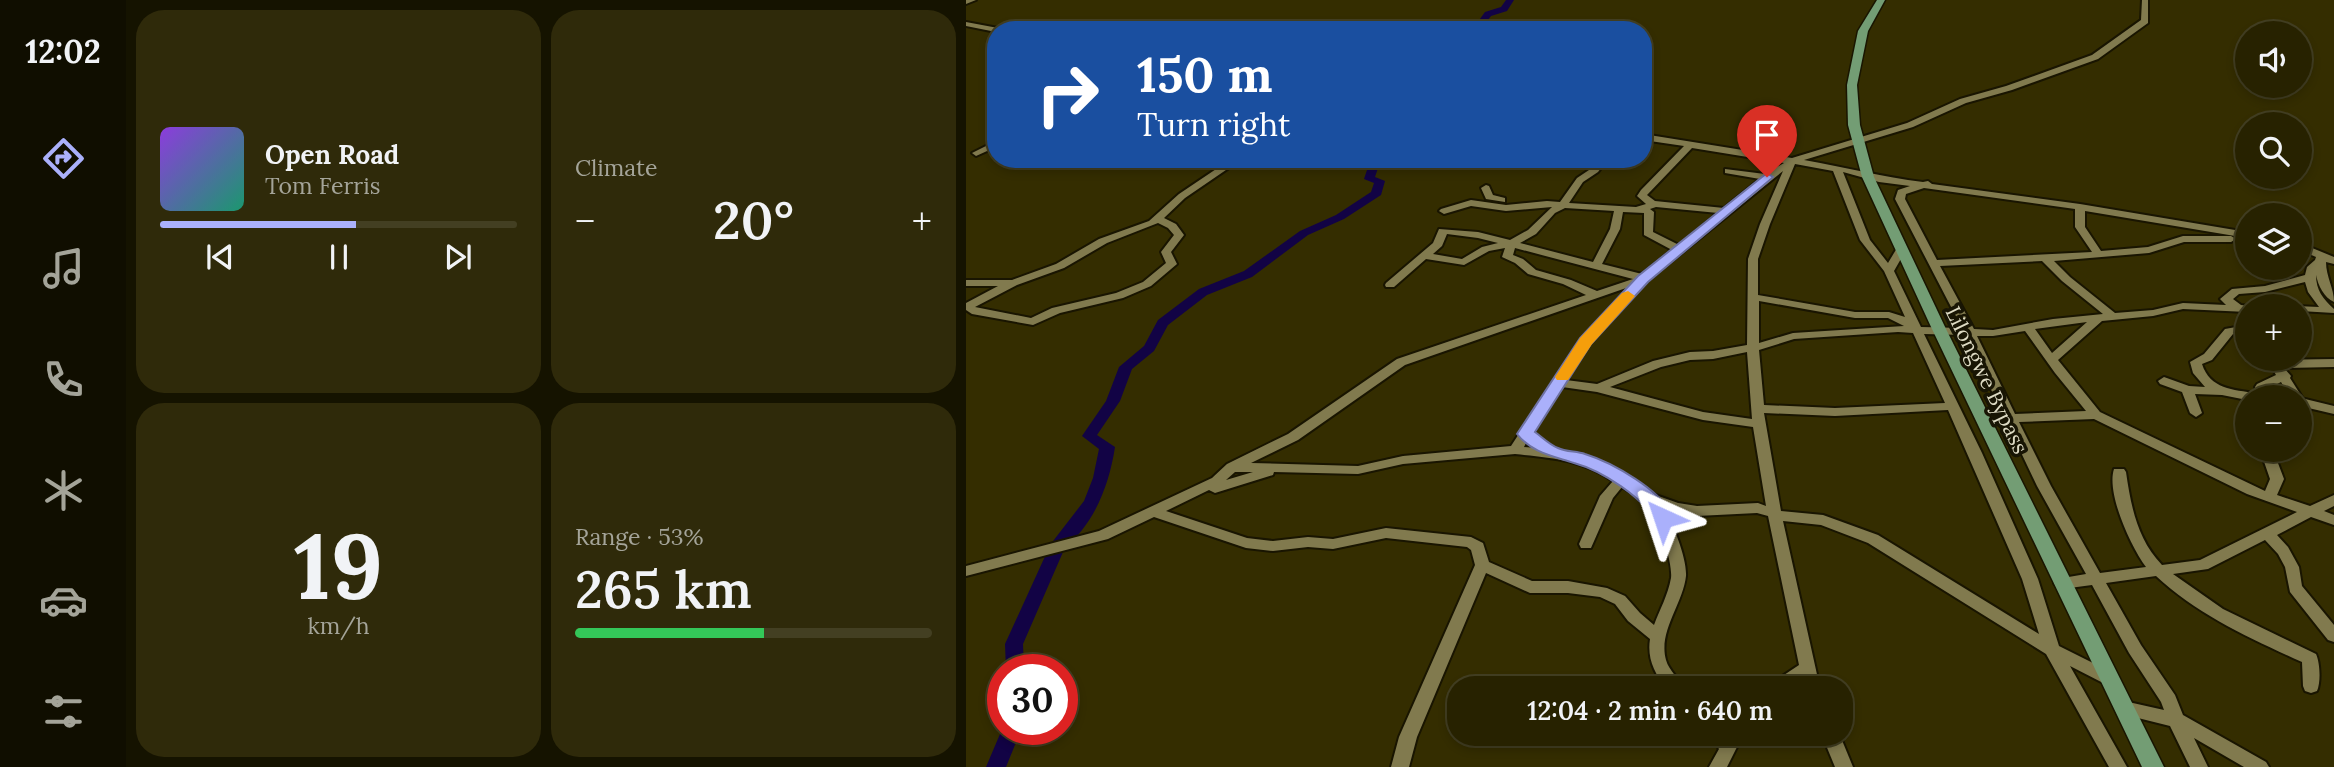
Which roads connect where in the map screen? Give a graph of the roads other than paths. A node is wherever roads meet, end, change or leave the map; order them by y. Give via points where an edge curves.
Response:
1 (973, 0) edge
2 (1881, 0) edge
3 (2145, 0) edge
4 (966, 2) edge
5 (966, 24) edge
6 (987, 28) edge
7 (1652, 138) edge
8 (1857, 140) junction
9 (1691, 144) junction
10 (987, 148) edge
11 (976, 153) dead end
12 (1793, 161) junction
13 (1225, 168) edge
14 (1597, 168) edge
15 (1836, 169) junction
16 (1728, 171) dead end
17 (1767, 177) junction
18 (1868, 177) junction
19 (1928, 184) junction
20 (1486, 188) dead end
21 (1848, 191) junction
22 (1530, 205) junction
23 (1563, 205) junction
24 (1648, 207) junction
25 (2080, 207) junction
26 (1619, 209) junction
27 (1444, 211) dead end
28 (1552, 211) junction
29 (1728, 211) junction
30 (1159, 220) junction
31 (2235, 235) edge
32 (2235, 237) edge
33 (1512, 243) junction
34 (1681, 250) junction
35 (1901, 250) junction
36 (2312, 253) edge
37 (2098, 254) junction
38 (1424, 256) junction
39 (2045, 258) junction
40 (2321, 259) junction
41 (2334, 261) edge
42 (1933, 262) junction
43 (1595, 265) junction
44 (2312, 267) edge
45 (1889, 271) junction
46 (1643, 279) junction
47 (2299, 280) edge
48 (2311, 280) edge
49 (1013, 282) junction
50 (966, 283) edge
51 (1390, 285) dead end
52 (1596, 295) junction
53 (1752, 297) junction
54 (2334, 299) edge
55 (2235, 305) edge
56 (968, 306) edge
57 (2235, 308) edge
58 (2312, 310) edge
59 (2332, 312) edge
60 (2112, 316) junction
61 (2098, 318) junction
62 (2028, 327) junction
63 (1915, 329) junction
64 (1938, 329) junction
65 (2235, 330) edge
66 (1969, 331) junction
67 (1753, 348) junction
68 (2052, 359) junction
69 (2334, 363) edge
70 (2284, 376) junction
71 (2164, 382) dead end
72 (1559, 383) junction
73 (2265, 385) edge
74 (2289, 385) edge
75 (1598, 388) junction
76 (2187, 390) junction
77 (2220, 392) junction
78 (2235, 394) edge
79 (2312, 405) edge
80 (1953, 406) junction
81 (1758, 409) junction
82 (2334, 410) edge
83 (2196, 413) dead end
84 (2096, 415) junction
85 (2011, 418) junction
86 (1759, 424) junction
87 (1526, 434) junction
88 (1515, 450) junction
89 (1553, 453) junction
90 (2271, 462) edge
91 (1233, 467) junction
92 (1280, 469) junction
93 (2119, 472) dead end
94 (1622, 479) junction
95 (1645, 496) junction
96 (2270, 497) junction
97 (2334, 500) edge
98 (1152, 511) junction
99 (2313, 512) junction
100 (1775, 514) junction
101 (2334, 520) edge
102 (2267, 533) junction
103 (1586, 544) dead end
104 (1482, 565) junction
105 (966, 571) edge
106 (2159, 572) junction
107 (2097, 579) junction
108 (2062, 583) junction
109 (1657, 636) junction
110 (2334, 636) edge
111 (2052, 650) junction
112 (1806, 669) junction
113 (1666, 676) edge
114 (1796, 676) edge
115 (1808, 676) edge
116 (2109, 679) junction
117 (2311, 686) dead end
118 (2124, 708) junction
119 (2176, 720) junction
120 (1725, 746) edge
121 (1835, 746) edge
122 (1400, 767) edge
123 (1718, 767) edge
124 (1844, 767) edge
125 (2118, 767) edge
126 (2153, 767) edge
127 (2199, 767) edge
128 (2260, 767) edge

1 - 4 street
2 - 8 main road, Lilongwe Bypass via 1866,24 1855,62 1852,105
3 - 8 street via 2145,21 2095,57
5 - 6 street
7 - 9 street
8 - 12 street
8 - 18 main road, Lilongwe Bypass
9 - 12 street
9 - 24 street via 1645,189 1642,197
10 - 11 street
12 - 15 street
12 - 17 street
12 - 53 street via 1756,249
13 - 30 street via 1182,197
14 - 23 street via 1580,180
15 - 18 street
15 - 21 street
16 - 17 street
17 - 29 street
18 - 19 street
18 - 21 street
18 - 35 main road, Lilongwe Bypass
19 - 25 street
19 - 42 street via 1899,194
20 - 22 street via 1489,197 1518,199
21 - 45 street via 1867,243
22 - 23 street
22 - 27 street via 1471,204
22 - 28 street
23 - 26 street
23 - 28 street
24 - 26 street
24 - 29 street
24 - 34 street via 1648,233
25 - 31 street
25 - 37 street via 2080,227
26 - 43 street via 1615,229
28 - 33 street via 1532,232
29 - 34 street
30 - 49 street via 1103,242 1060,266
30 - 56 street via 1179,234 1166,252 1172,264 1147,284 1113,298 1056,310 1033,322 972,311
32 - 37 street via 2183,239 2149,250
33 - 38 street via 1486,249 1464,262
33 - 38 street via 1443,231
33 - 43 street
33 - 52 street via 1507,257 1532,272
34 - 46 street
35 - 45 street
35 - 64 main road, Lilongwe Bypass
36 - 40 street
37 - 39 street
38 - 51 street
39 - 42 street
39 - 60 street
40 - 41 street
40 - 44 street
40 - 54 street via 2322,276
42 - 66 street
43 - 46 street
45 - 63 street
46 - 52 street
46 - 72 street via 1586,341
47 - 55 street via 2265,289 2236,290 2226,299
48 - 59 street via 2315,296
49 - 50 street
49 - 56 street
52 - 91 street via 1401,362 1278,447
53 - 63 street via 1855,315 1889,315
53 - 67 street
57 - 60 street via 2192,305
58 - 59 street
60 - 61 street
61 - 62 street
61 - 68 street
62 - 66 street
62 - 68 street
63 - 64 street
63 - 67 street via 1793,336
63 - 80 street
64 - 66 street
64 - 108 main road, Lilongwe Bypass
65 - 77 street via 2229,331 2208,357 2196,362 2200,375
66 - 85 street
67 - 75 street via 1657,364
67 - 81 street
68 - 84 street
69 - 70 street via 2279,363
70 - 73 street
70 - 74 street
71 - 76 street
72 - 75 street
72 - 87 street
75 - 86 street via 1703,416
76 - 77 street
76 - 83 street
77 - 78 street
79 - 82 street
80 - 81 street via 1835,412
80 - 111 street via 2030,579
81 - 86 street
84 - 85 street
84 - 96 street
85 - 107 street
86 - 100 street
87 - 88 street
87 - 89 street
88 - 89 street
88 - 92 street via 1403,460 1358,470
89 - 94 street via 1581,458
90 - 96 street via 2277,479
91 - 92 street
91 - 98 street via 1217,481
92 - 98 street
93 - 106 street via 2132,531
94 - 95 street
94 - 103 street via 1607,496
95 - 100 street via 1697,511 1747,508
95 - 109 street via 1661,511 1677,551 1678,578
96 - 99 street
97 - 99 street
98 - 104 street via 1246,543 1273,546 1333,544 1386,533 1471,542 1478,547
98 - 105 street via 1086,541
99 - 101 street
99 - 102 street
100 - 111 street via 1823,520 1873,539
100 - 112 street
102 - 106 street via 2203,565
102 - 110 street via 2292,568 2295,588
104 - 109 street via 1530,587 1602,592 1620,600
104 - 122 street via 1408,737
106 - 107 street
106 - 117 street via 2199,601 2310,659
107 - 108 street
107 - 119 street via 2169,700
108 - 116 main road, Lilongwe Bypass
109 - 113 street via 1657,657
111 - 116 street
111 - 125 street
112 - 114 street
112 - 115 street
116 - 118 main road, Lilongwe Bypass
118 - 119 street
118 - 126 main road, Lilongwe Bypass
119 - 127 street
119 - 128 street
120 - 123 street
121 - 124 street

